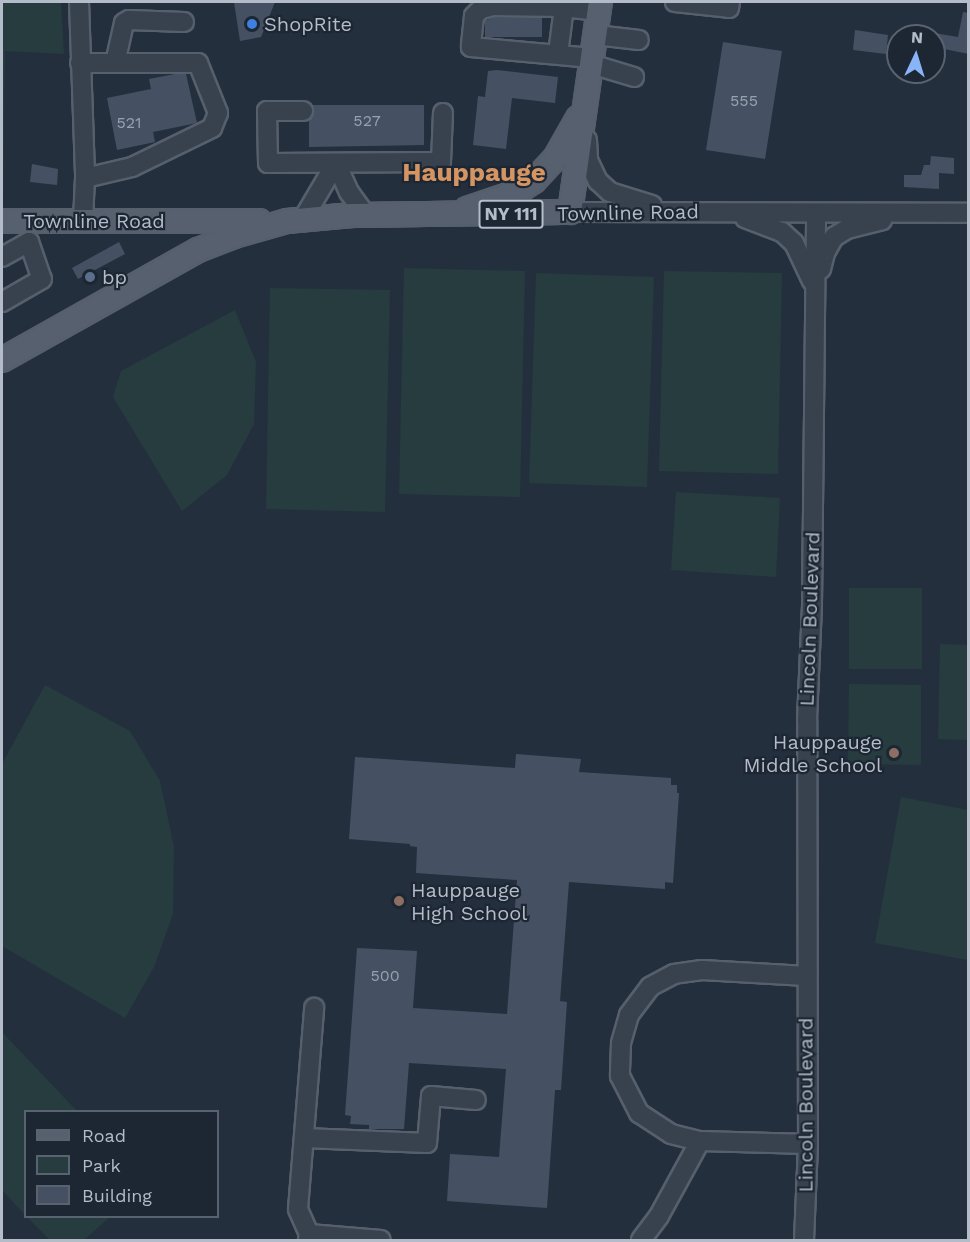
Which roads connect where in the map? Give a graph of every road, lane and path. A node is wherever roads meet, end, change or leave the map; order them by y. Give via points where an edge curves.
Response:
1 (79, 2) edge
2 (675, 2) edge
3 (730, 2) edge
4 (601, 4) edge
5 (564, 8) junction
6 (184, 22) dead end
7 (596, 35) junction
8 (639, 40) dead end
9 (558, 54) junction
10 (592, 61) junction
11 (80, 63) junction
12 (115, 63) junction
13 (633, 77) dead end
14 (586, 97) junction
15 (303, 111) dead end
16 (443, 113) dead end
17 (336, 164) junction
18 (85, 178) junction
19 (674, 211) junction
20 (570, 212) junction
21 (725, 212) junction
22 (969, 213) edge
23 (816, 214) junction
24 (904, 214) junction
25 (366, 215) junction
26 (452, 215) junction
27 (295, 220) junction
28 (2, 221) edge
29 (83, 221) junction
30 (186, 221) junction
31 (208, 246) junction
32 (2, 257) edge
33 (816, 300) junction
34 (2, 302) edge
35 (2, 360) edge
36 (806, 976) junction
37 (314, 1008) dead end
38 (476, 1100) dead end
39 (304, 1138) junction
40 (700, 1141) junction
41 (808, 1144) junction
42 (309, 1238) edge
43 (381, 1240) edge
44 (641, 1240) edge
45 (804, 1240) edge

1 - 11 street
2 - 3 street via 729,8
4 - 5 street
4 - 7 main road, NY 111
5 - 9 street
5 - 9 street via 493,6 474,16 471,47
6 - 12 street via 124,22
7 - 8 street
7 - 10 main road, NY 111
9 - 10 street
10 - 13 street
10 - 14 main road, NY 111
11 - 12 street
11 - 18 street
12 - 18 street via 198,63 218,114 212,128 132,167
14 - 19 street via 588,160 598,181 610,192
14 - 20 main road, NY 111
14 - 26 main road, NY 111 via 568,138 534,182
15 - 17 street via 267,111 268,163
16 - 17 street via 441,162
17 - 25 street
17 - 27 street
18 - 29 street
19 - 20 street, Townline Road
19 - 21 street, Townline Road
20 - 26 main road, Townline Road / NY 111
21 - 23 street, Townline Road
21 - 33 street via 772,228 794,243 811,273
22 - 24 street, Townline Road
23 - 24 street, Townline Road
23 - 33 street, Lincoln Boulevard
24 - 33 street via 847,229 834,237 825,253
25 - 26 main road, Townline Road / NY 111
25 - 27 main road, Townline Road / NY 111
27 - 30 main road, Townline Road
27 - 31 main road, Townline Road / NY 111
28 - 29 main road, Townline Road
29 - 30 main road, Townline Road
30 - 31 main road
31 - 35 main road, NY 111
32 - 34 street via 29,242 42,279
33 - 36 street, Lincoln Boulevard
36 - 40 street via 702,970 674,974 650,987 629,1015 621,1043 620,1076 639,1113 671,1134
36 - 41 street, Lincoln Boulevard
37 - 39 street
38 - 39 street via 431,1096 427,1143
39 - 42 street via 298,1209
40 - 41 street
40 - 44 street via 659,1216
41 - 45 street, Lincoln Boulevard
42 - 43 street

